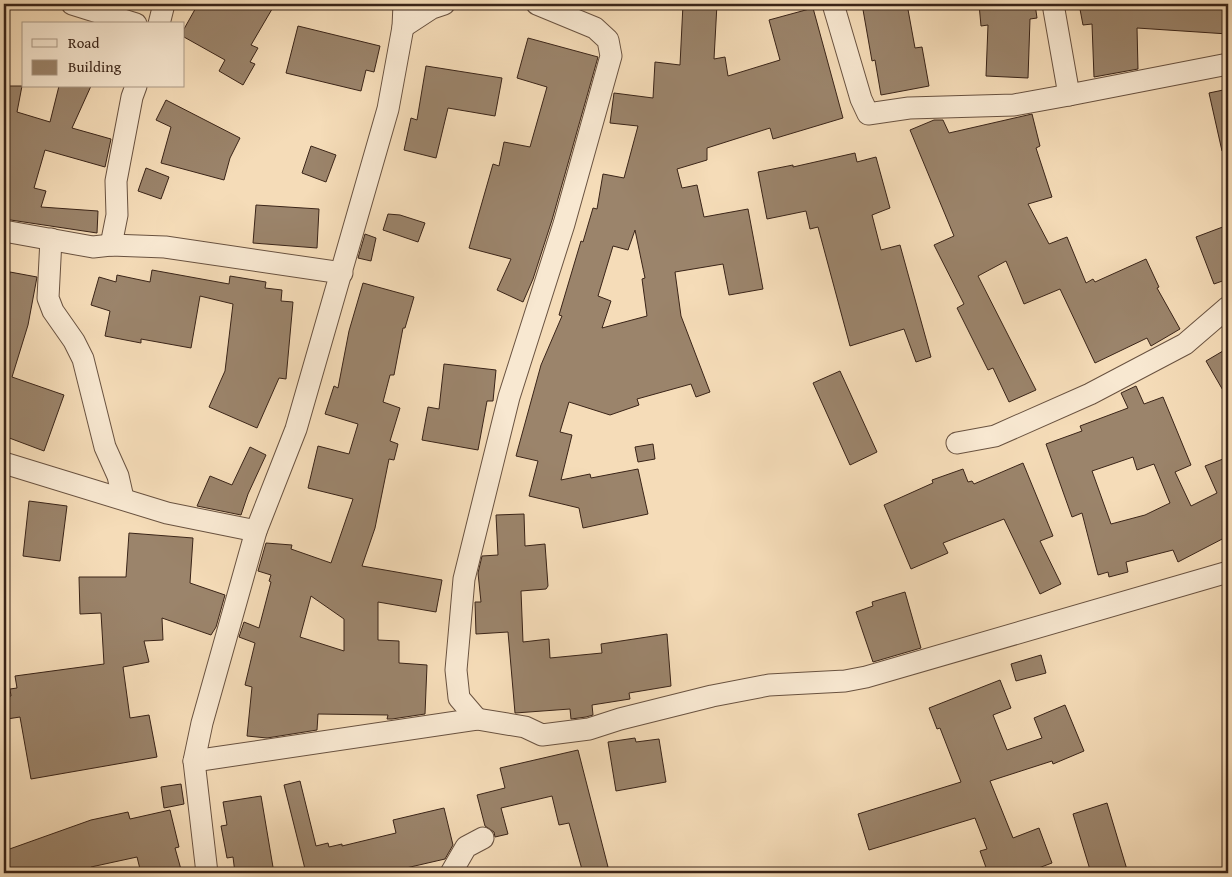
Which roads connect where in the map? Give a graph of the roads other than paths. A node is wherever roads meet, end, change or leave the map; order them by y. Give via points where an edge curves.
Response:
1 (72, 4) edge
2 (164, 4) edge
3 (404, 4) edge
4 (444, 4) edge
5 (537, 4) edge
6 (833, 4) edge
7 (1053, 4) edge
8 (130, 22) edge
9 (160, 22) edge
10 (403, 27) junction
11 (1228, 64) edge
12 (135, 88) edge
13 (1069, 95) junction
14 (4, 231) edge
15 (50, 239) junction
16 (111, 245) junction
17 (342, 273) junction
18 (1228, 307) edge
19 (957, 443) dead end
20 (4, 463) edge
21 (123, 498) junction
22 (256, 531) junction
23 (1228, 572) edge
24 (477, 719) junction
25 (194, 761) junction
26 (484, 838) dead end
27 (207, 873) edge
28 (452, 873) edge

1 - 8 street
2 - 9 street
3 - 10 street
4 - 10 street
5 - 24 street via 595,28 608,40 611,56 564,224 508,398 464,579 456,670 459,698
6 - 13 street via 868,114 910,108 1014,105
7 - 13 street
10 - 17 street via 388,109
11 - 13 street
12 - 16 street via 116,180 117,215
14 - 15 street
15 - 16 street via 93,248
15 - 21 street via 48,298 83,359 105,447 118,476
16 - 17 street via 165,247
17 - 22 street via 296,429
18 - 19 street via 1185,344 1090,394 995,436
20 - 21 street
21 - 22 street via 167,513
22 - 25 street
23 - 24 street via 866,677 769,685 712,696 589,729 542,735 525,727
24 - 25 street
25 - 27 street
26 - 28 street via 466,847

